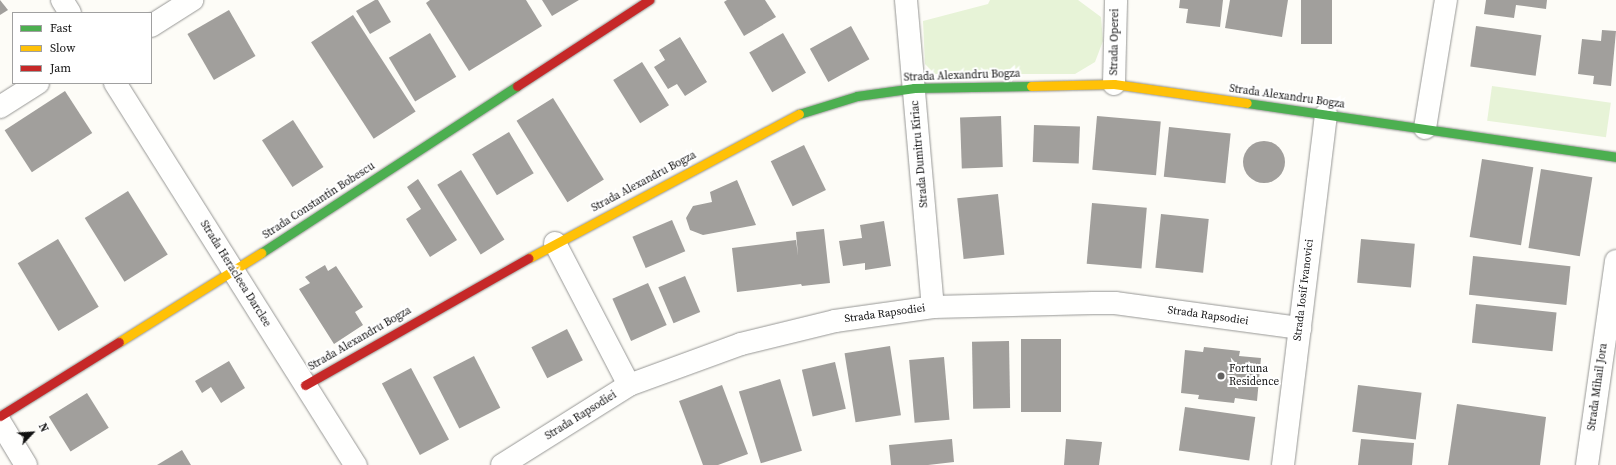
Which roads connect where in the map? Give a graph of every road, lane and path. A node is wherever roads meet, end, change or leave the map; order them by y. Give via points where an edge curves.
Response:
1 (62, 0) edge
2 (192, 0) edge
3 (649, 0) edge
4 (906, 0) edge
5 (1116, 0) edge
6 (1446, 0) edge
7 (69, 12) edge
8 (152, 25) edge
9 (36, 84) edge
10 (116, 84) edge
11 (1114, 84) junction
12 (914, 88) junction
13 (0, 107) edge
14 (1326, 115) junction
15 (1425, 128) junction
16 (1616, 156) edge
17 (555, 243) junction
18 (1616, 261) edge
19 (234, 271) junction
20 (933, 307) junction
21 (1300, 328) junction
22 (305, 384) junction
23 (629, 385) junction
24 (0, 416) edge
25 (0, 422) edge
26 (26, 465) edge
27 (356, 465) edge
28 (502, 465) edge
29 (1283, 465) edge
30 (1587, 465) edge

1 - 7 street
2 - 8 street
3 - 19 street, Strada Constantin Bobescu
4 - 12 street, Strada Dumitru Kiriac
5 - 11 street, Strada Operei
6 - 15 street
9 - 13 street
10 - 19 street, Strada Heracleea Darclee
11 - 12 street, Strada Alexandru Bogza
11 - 14 street, Strada Alexandru Bogza
12 - 17 street, Strada Alexandru Bogza via 857,96 789,118
12 - 20 street, Strada Dumitru Kiriac
14 - 15 street, Strada Alexandru Bogza
14 - 21 street, Strada Iosif Ivanovici
15 - 16 street, Strada Alexandru Bogza
17 - 22 street, Strada Alexandru Bogza
17 - 23 street
18 - 30 street, Strada Mihail Jora
19 - 22 street, Strada Heracleea Darclee
19 - 24 street, Strada Constantin Bobescu
20 - 21 street, Strada Rapsodiei via 1115,304
20 - 23 street, Strada Rapsodiei via 835,321 741,344
21 - 29 street, Strada Iosif Ivanovici
22 - 27 street, Strada Heracleea Darclee
23 - 28 street, Strada Rapsodiei
25 - 26 street

